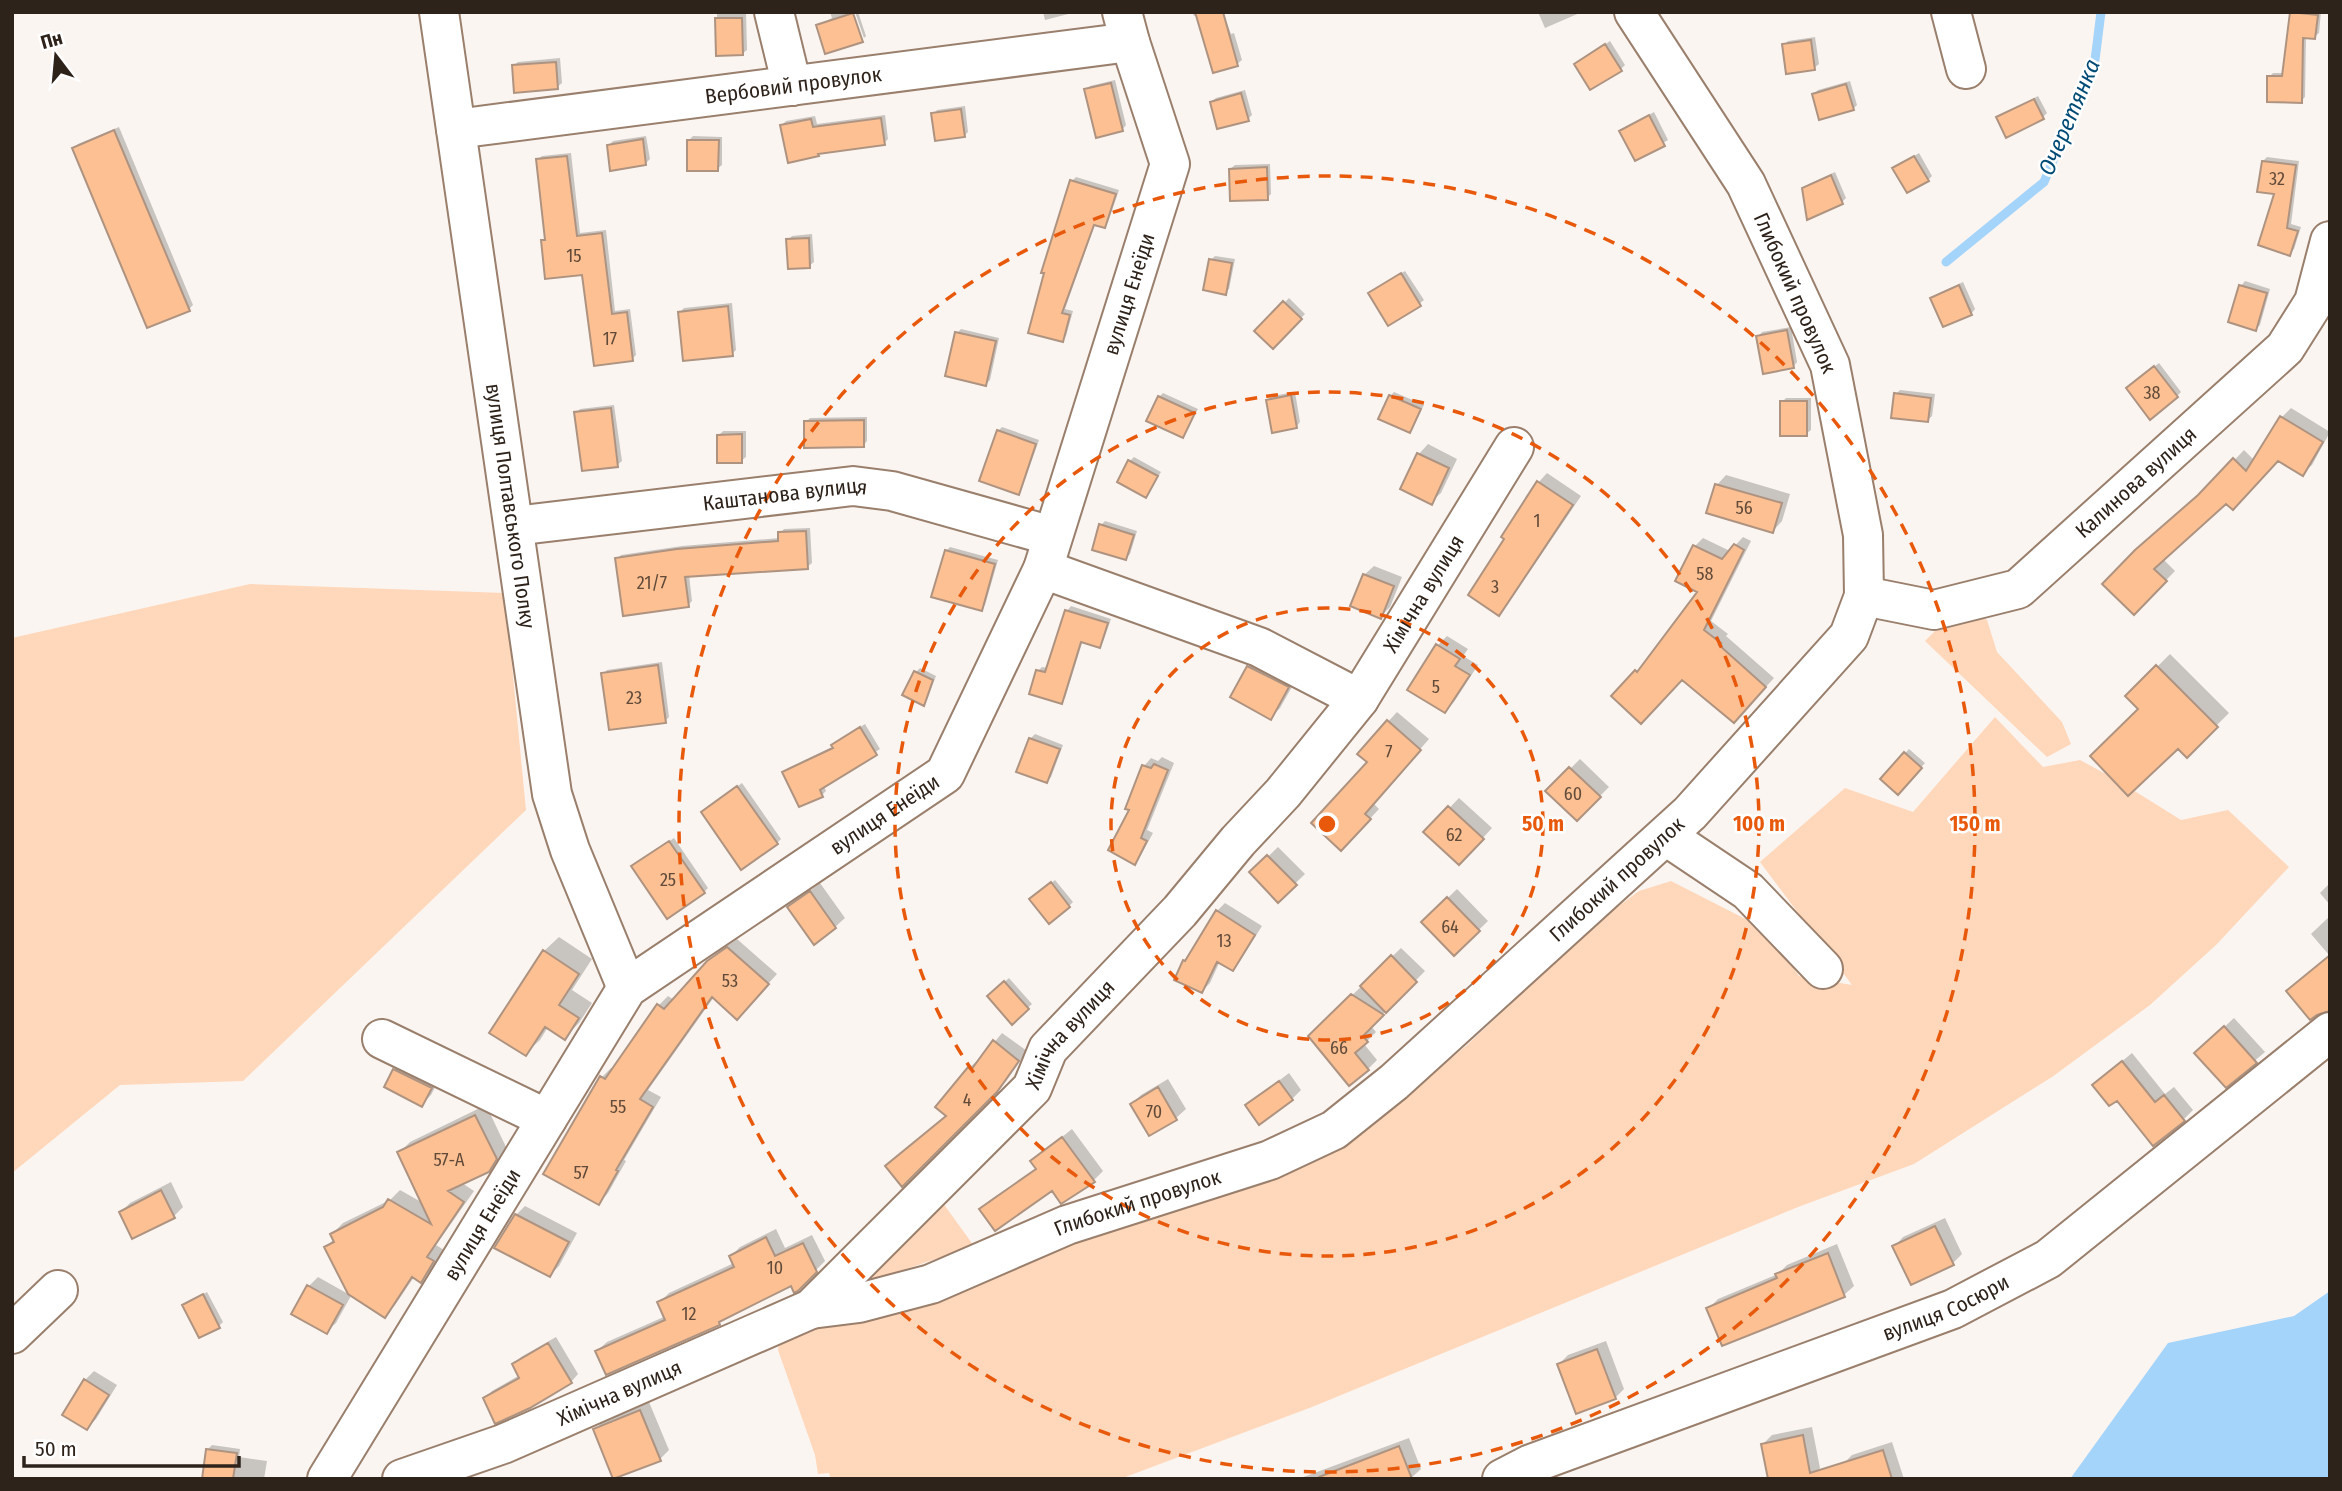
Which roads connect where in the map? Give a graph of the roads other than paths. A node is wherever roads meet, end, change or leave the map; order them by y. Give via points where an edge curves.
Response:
1 (439, 12) edge
2 (774, 12) edge
3 (1634, 12) edge
4 (1951, 12) edge
5 (1126, 27) edge
6 (1966, 69) dead end
7 (792, 86) junction
8 (456, 129) junction
9 (2330, 241) edge
10 (1514, 447) dead end
11 (514, 526) junction
12 (1048, 553) junction
13 (1864, 596) junction
14 (1359, 699) junction
15 (1666, 836) junction
16 (1823, 969) dead end
17 (627, 988) junction
18 (2330, 1032) edge
19 (382, 1039) dead end
20 (547, 1119) junction
21 (58, 1290) dead end
22 (811, 1309) junction
23 (12, 1334) edge
24 (327, 1479) edge
25 (402, 1479) edge
26 (1502, 1479) edge

1 - 8 street, вулиця Полтавського Полку
2 - 7 street
3 - 13 street, Глибокий провулок via 1746,184 1830,365 1863,535
4 - 6 street
5 - 7 street, Вербовий провулок
5 - 12 street, вулиця Енеїди via 1170,164
7 - 8 street, Вербовий провулок
8 - 11 street, вулиця Полтавського Полку
9 - 13 street, Калинова вулиця via 2314,302 2285,348 2018,589 1934,610
10 - 14 street, Хімічна вулиця
11 - 12 street, Каштанова вулиця via 853,486 892,491
11 - 17 street, вулиця Полтавського Полку via 552,794
12 - 14 street, Каштанова вулиця via 1259,647
12 - 17 street, вулиця Енеїди via 945,774
13 - 15 street, Глибокий провулок via 1849,636
14 - 22 street, Хімічна вулиця via 1180,911 1048,1049 1032,1088
15 - 16 street via 1748,891
15 - 22 street, Глибокий провулок via 1394,1082 1334,1130 1270,1160 1067,1225 931,1284 859,1303
17 - 20 street, вулиця Енеїди
18 - 26 street, вулиця Сосюри via 2048,1259 1953,1309 1531,1464
19 - 20 street
20 - 24 street, вулиця Енеїди
21 - 23 street
22 - 25 street, Хімічна вулиця via 503,1444

